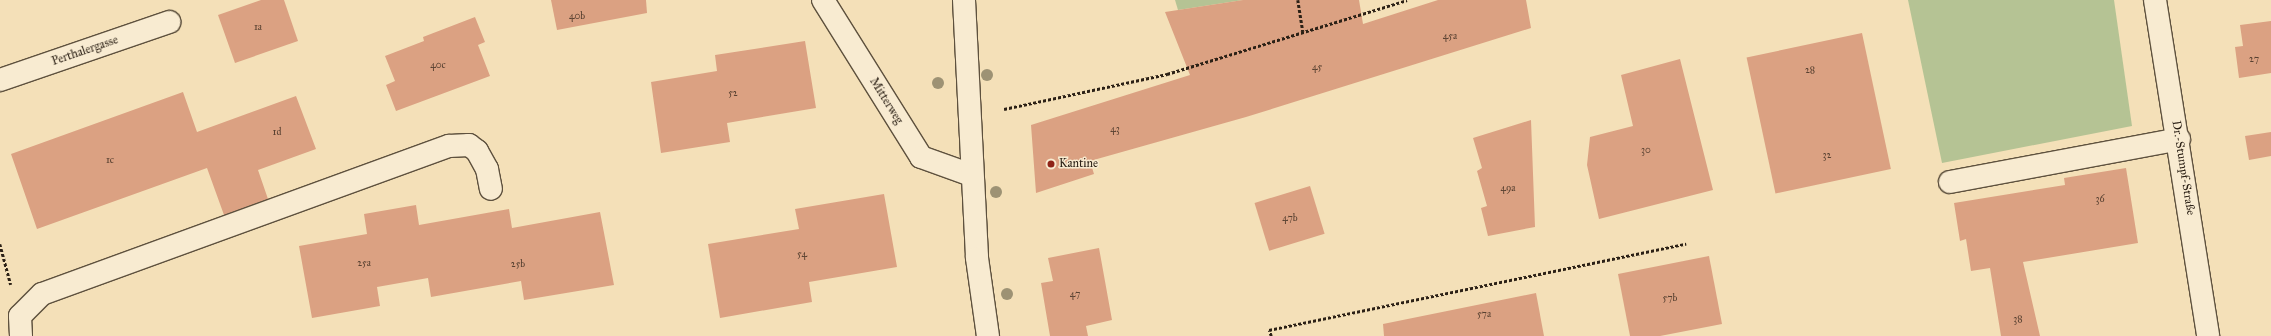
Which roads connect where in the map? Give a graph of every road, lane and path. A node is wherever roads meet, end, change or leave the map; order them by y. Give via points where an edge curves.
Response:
1 (823, 0) edge
2 (964, 0) edge
3 (1298, 0) edge
4 (1407, 0) edge
5 (2155, 0) edge
6 (169, 22) dead end
7 (1303, 32) junction
8 (0, 80) edge
9 (1004, 109) dead end
10 (2179, 139) junction
11 (971, 175) junction
12 (1950, 182) dead end
13 (491, 189) dead end
14 (0, 244) edge
15 (1686, 244) dead end
16 (21, 326) edge
17 (988, 336) edge
18 (1271, 336) edge
19 (2208, 336) edge

1 - 11 street, Mitterweg via 921,157
2 - 11 street
3 - 7 path
4 - 7 path
5 - 10 street, Dr.-Stumpf-Straße
6 - 8 street, Perthalergasse
7 - 9 path via 1167,74
10 - 12 street
10 - 19 street, Dr.-Stumpf-Straße
11 - 17 street via 977,258
13 - 16 street via 487,169 477,151 469,146 450,146 42,294
14 - 16 path
15 - 18 path via 1269,330

